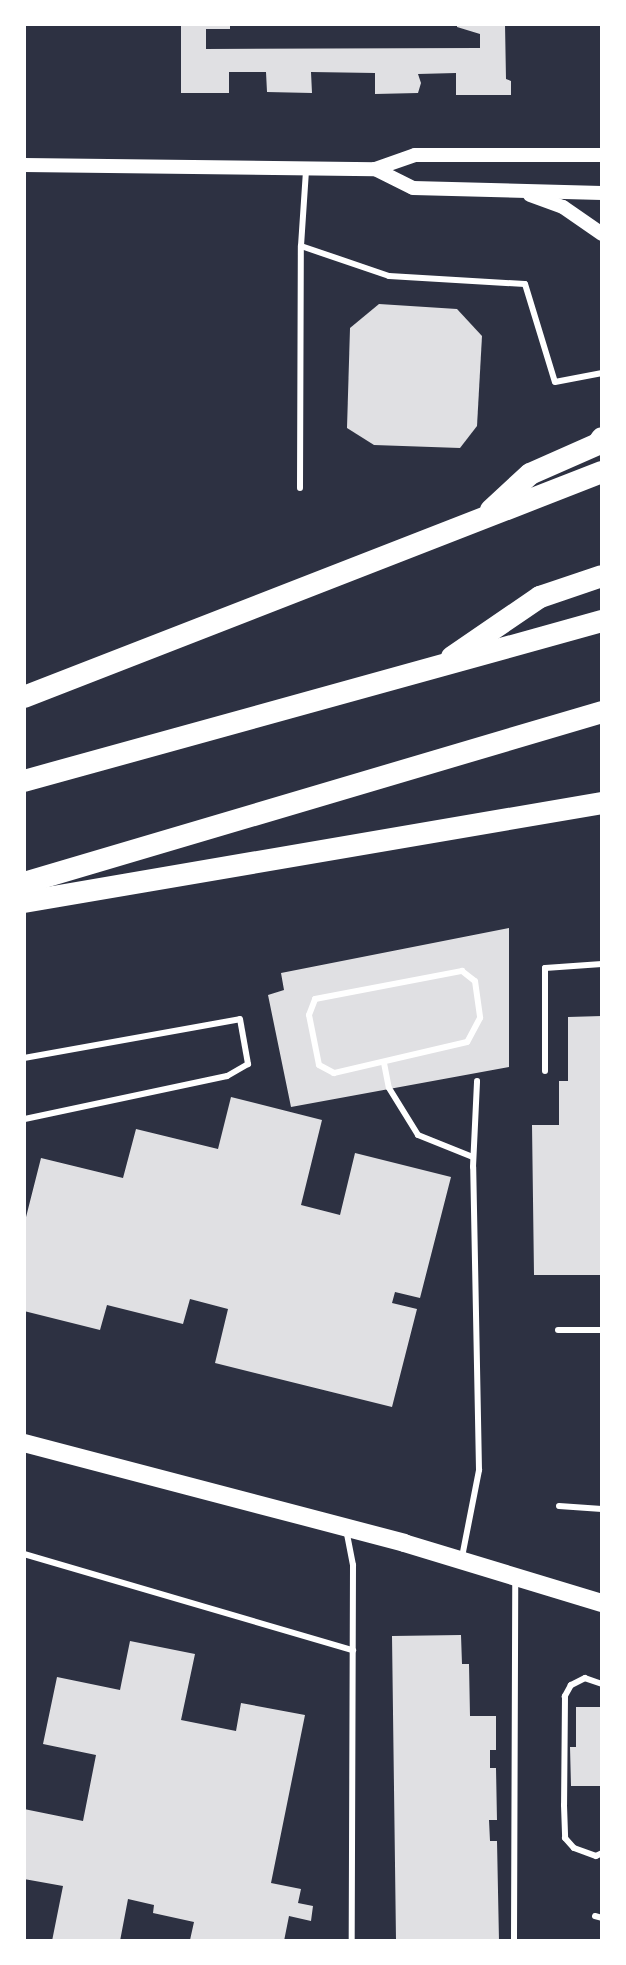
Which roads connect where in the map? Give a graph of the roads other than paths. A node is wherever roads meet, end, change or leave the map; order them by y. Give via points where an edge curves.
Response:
1 (602, 155) edge
2 (24, 165) edge
3 (306, 168) junction
4 (375, 169) junction
5 (518, 191) junction
6 (602, 193) edge
7 (602, 234) edge
8 (301, 246) junction
9 (602, 373) edge
10 (602, 438) edge
11 (602, 472) edge
12 (300, 488) dead end
13 (481, 519) junction
14 (602, 576) edge
15 (602, 621) edge
16 (438, 667) junction
17 (24, 697) edge
18 (602, 712) edge
19 (24, 781) edge
20 (602, 803) edge
21 (24, 883) edge
22 (24, 902) edge
23 (602, 964) edge
24 (24, 1058) edge
25 (384, 1063) junction
26 (545, 1071) dead end
27 (477, 1081) dead end
28 (24, 1119) edge
29 (473, 1157) junction
30 (558, 1330) dead end
31 (602, 1330) edge
32 (24, 1443) edge
33 (559, 1506) dead end
34 (602, 1509) edge
35 (346, 1527) junction
36 (24, 1554) edge
37 (461, 1560) junction
38 (515, 1575) junction
39 (602, 1603) edge
40 (353, 1650) junction
41 (602, 1684) edge
42 (599, 1855) edge
43 (352, 1941) edge
44 (514, 1941) edge

1 - 4 street via 415,155
2 - 3 street
3 - 4 street
3 - 8 lane
4 - 5 street via 413,188
5 - 6 street
5 - 7 street via 563,207
8 - 9 lane via 389,276 525,284 555,382
8 - 12 lane
10 - 13 highway via 530,474
11 - 13 highway
13 - 17 highway
14 - 16 highway via 540,597
15 - 16 highway
16 - 19 highway
18 - 21 highway
20 - 22 highway
23 - 26 lane via 545,968
24 - 28 lane via 240,1019 248,1064 227,1076
25 - 25 lane via 467,1042 480,1018 475,981 462,971 315,999 309,1015 319,1065 334,1073
25 - 29 lane via 389,1088 418,1135
27 - 29 lane
29 - 37 lane via 479,1470
30 - 31 lane
32 - 35 main road
33 - 34 lane
35 - 37 main road
35 - 40 lane via 353,1565
36 - 40 lane
37 - 38 main road
38 - 39 main road
38 - 44 lane
40 - 43 lane
41 - 42 lane via 585,1678 571,1685 564,1716 565,1838 574,1848

